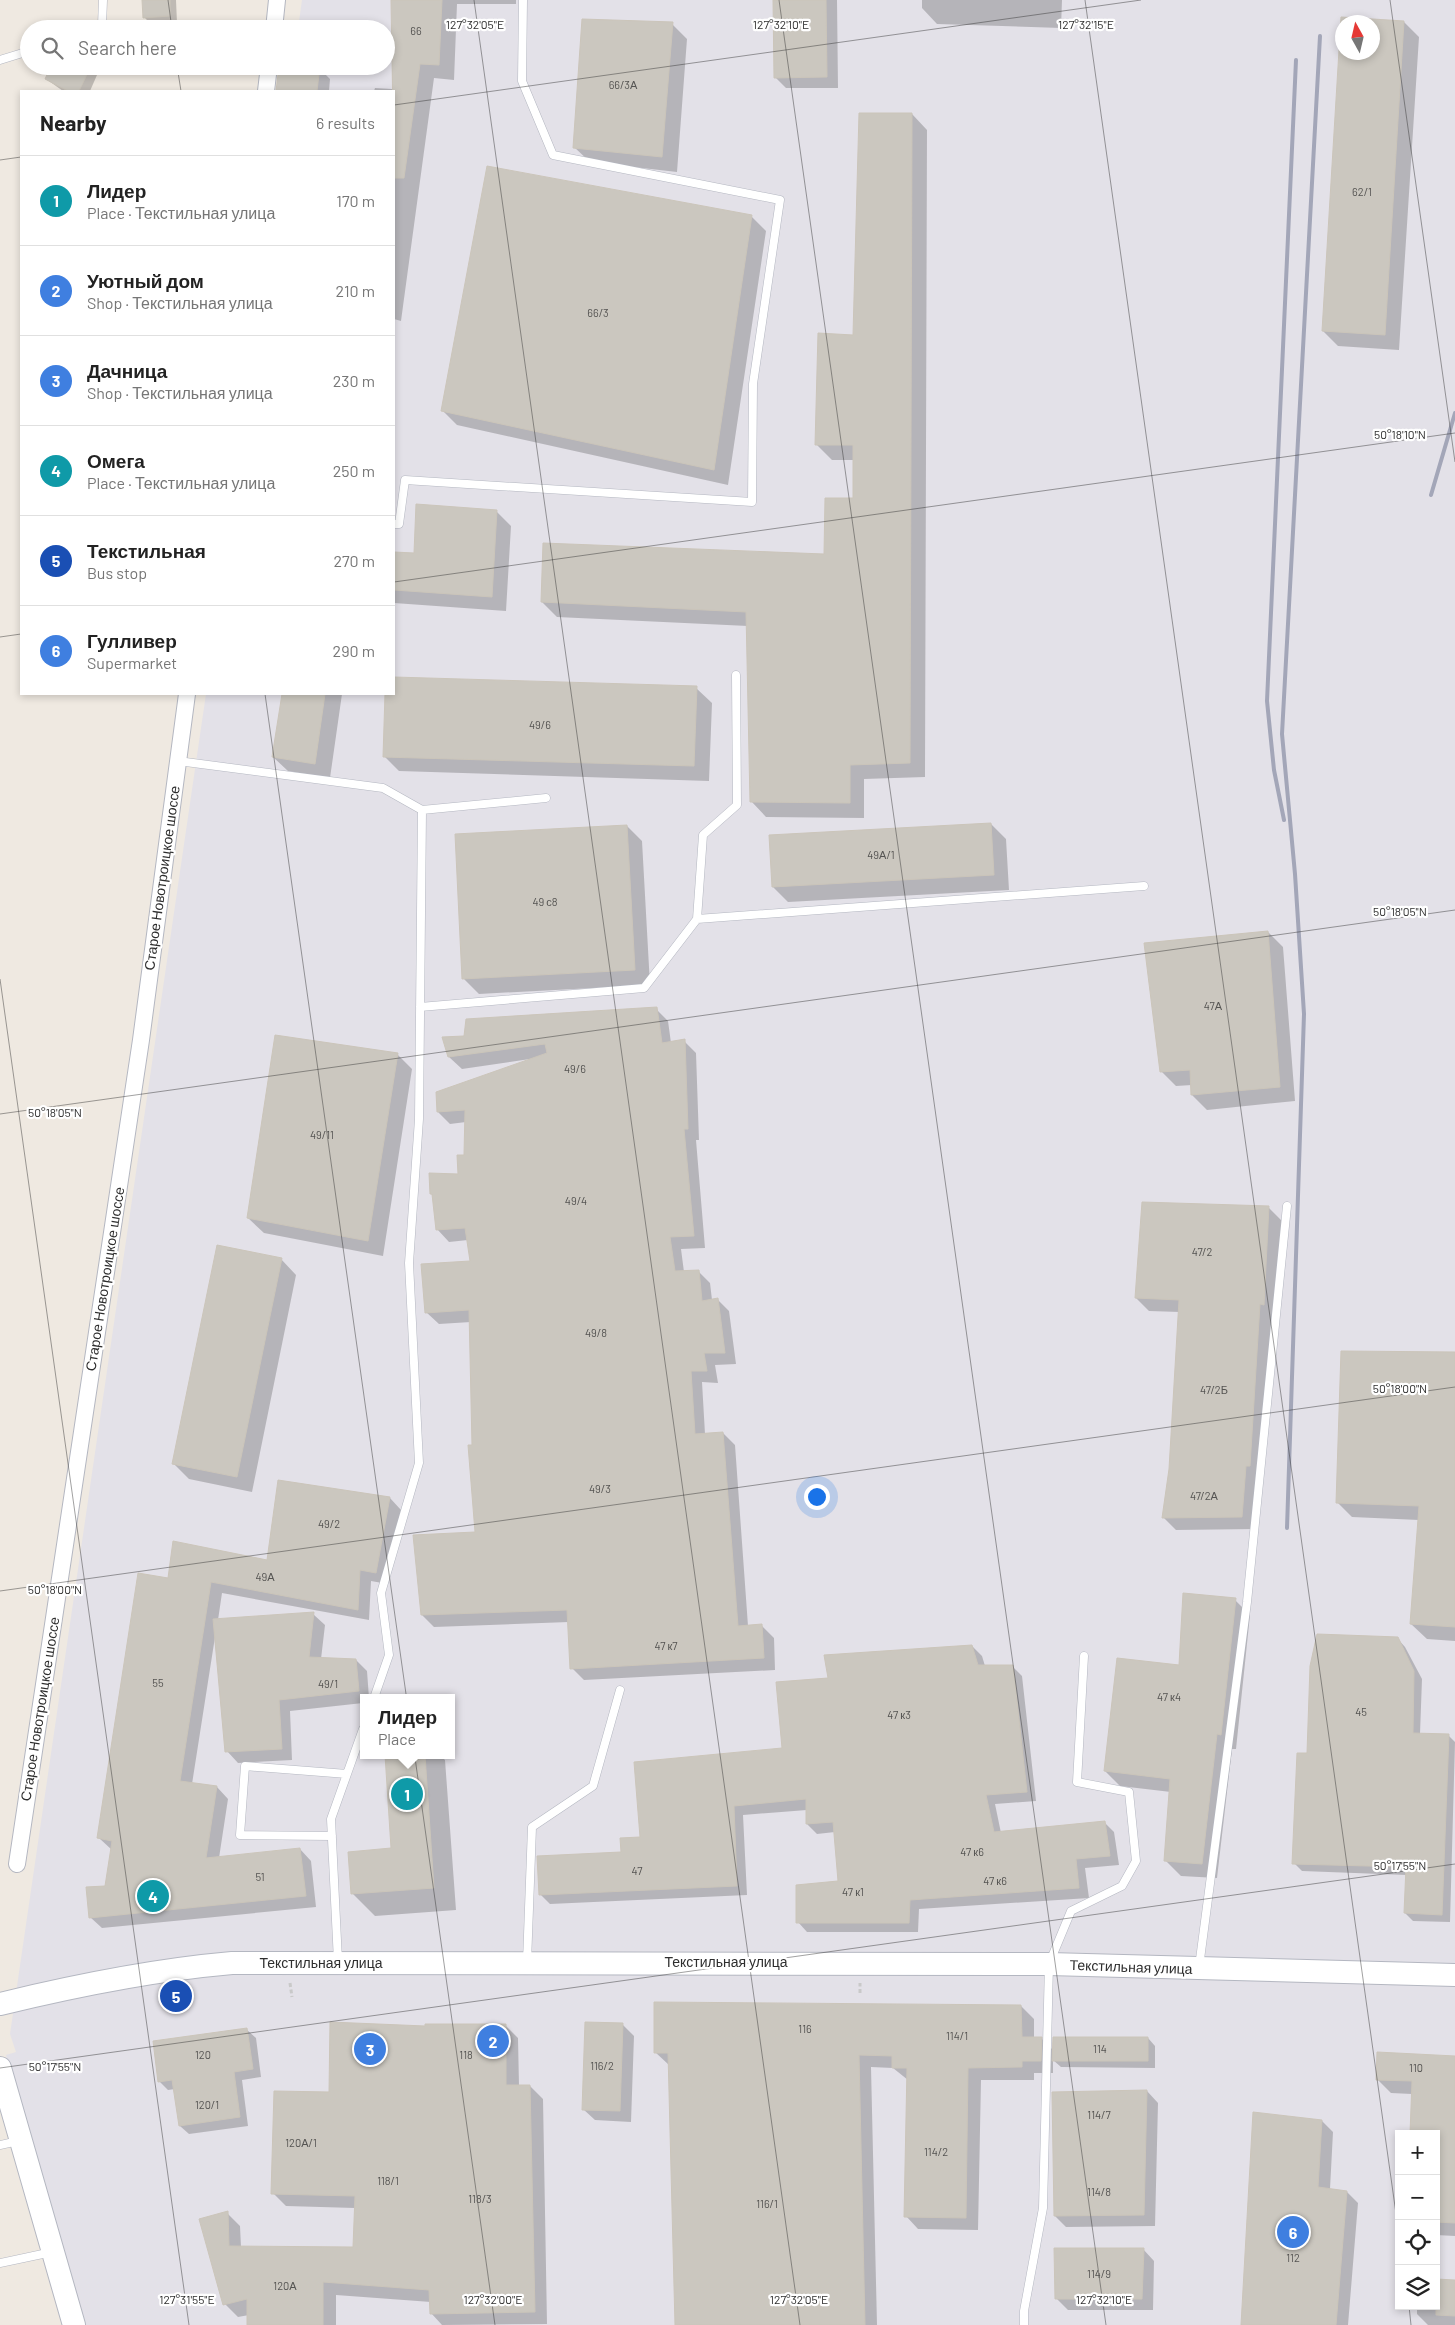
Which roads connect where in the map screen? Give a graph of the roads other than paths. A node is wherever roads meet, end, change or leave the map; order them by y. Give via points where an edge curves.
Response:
1 (103, 0) edge
2 (277, 0) edge
3 (523, 0) edge
4 (102, 20) edge
5 (275, 20) edge
6 (20, 53) edge
7 (0, 60) edge
8 (268, 75) edge
9 (266, 90) edge
10 (395, 524) edge
11 (736, 675) dead end
12 (187, 695) edge
13 (178, 761) junction
14 (546, 798) dead end
15 (422, 810) junction
16 (1144, 886) dead end
17 (697, 918) junction
18 (420, 1007) junction
19 (1287, 1206) dead end
20 (1084, 1656) dead end
21 (620, 1690) dead end
22 (375, 1694) edge
23 (360, 1737) edge
24 (347, 1774) junction
25 (332, 1836) junction
26 (17, 1864) dead end
27 (527, 1962) junction
28 (338, 1963) junction
29 (1049, 1964) junction
30 (1199, 1969) junction
31 (1455, 1975) edge
32 (0, 2004) edge
33 (0, 2068) edge
34 (10, 2143) edge
35 (54, 2252) junction
36 (0, 2263) edge
37 (74, 2325) edge
38 (1024, 2325) edge

1 - 4 lane
2 - 5 street
3 - 10 lane via 522,81 553,156 780,200 753,384 752,502 405,480 399,524
6 - 7 lane
8 - 9 street
11 - 17 lane via 738,805 704,835
12 - 13 street, Старое Новотроицкое шоссе
13 - 15 lane via 383,788
13 - 26 street, Старое Новотроицкое шоссе via 140,1040
14 - 15 lane
15 - 18 lane
16 - 17 lane
17 - 18 lane via 644,988
18 - 22 lane via 419,1119 409,1263 419,1462 381,1593 390,1654
19 - 30 lane via 1247,1602
20 - 29 lane via 1078,1782 1129,1792 1136,1861 1122,1886 1071,1911
21 - 27 lane via 593,1786 532,1827
23 - 24 lane
24 - 25 lane via 331,1819
24 - 25 lane via 245,1766 240,1835
25 - 28 lane
27 - 28 main road, Текстильная улица
27 - 29 main road, Текстильная улица
28 - 32 main road, Текстильная улица via 232,1963 172,1968 91,1982
29 - 30 main road, Текстильная улица
29 - 38 lane via 1043,2208
30 - 31 main road, Текстильная улица
33 - 34 main road
34 - 35 main road
35 - 36 lane
35 - 37 main road

